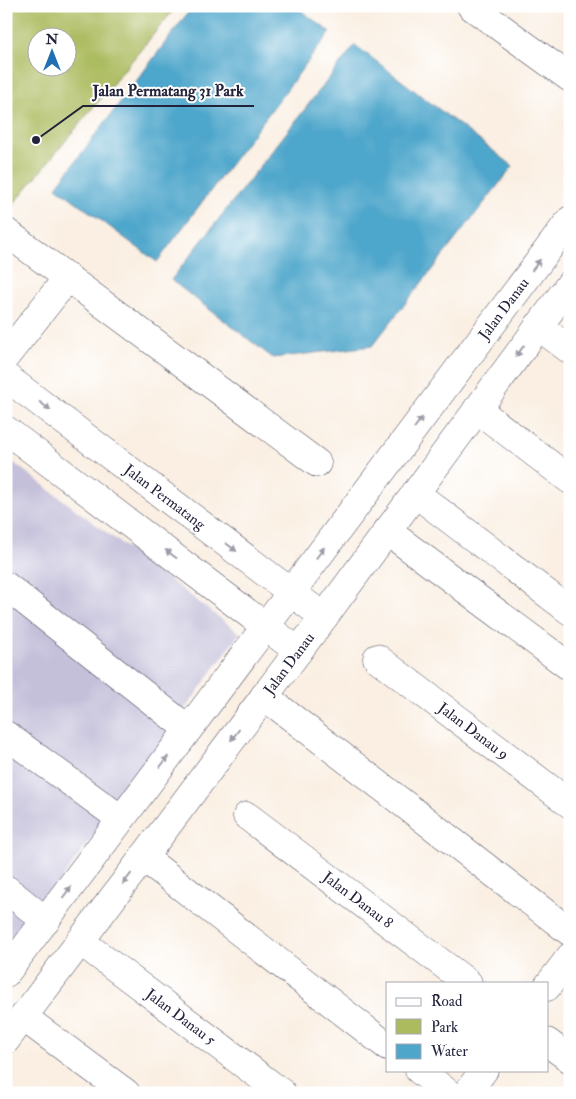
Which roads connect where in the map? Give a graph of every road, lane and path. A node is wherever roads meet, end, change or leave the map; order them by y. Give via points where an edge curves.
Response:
1 (471, 6) edge
2 (570, 78) edge
3 (570, 220) edge
4 (6, 232) edge
5 (68, 277) junction
6 (570, 284) edge
7 (538, 326) junction
8 (570, 350) edge
9 (6, 356) edge
10 (6, 377) edge
11 (477, 409) junction
12 (6, 430) edge
13 (317, 463) dead end
14 (570, 480) edge
15 (415, 493) junction
16 (387, 531) junction
17 (6, 586) edge
18 (291, 592) junction
19 (570, 611) edge
20 (324, 617) junction
21 (266, 626) junction
22 (298, 651) junction
23 (377, 658) dead end
24 (570, 668) edge
25 (264, 696) junction
26 (188, 729) junction
27 (6, 735) edge
28 (570, 804) edge
29 (247, 816) dead end
30 (121, 819) junction
31 (143, 857) junction
32 (6, 889) edge
33 (46, 921) junction
34 (570, 932) edge
35 (80, 941) junction
36 (570, 957) edge
37 (6, 973) edge
38 (467, 982) edge
39 (548, 986) edge
40 (23, 1018) junction
41 (6, 1040) edge
42 (548, 1043) edge
43 (386, 1045) edge
44 (570, 1059) edge
45 (422, 1072) edge
46 (483, 1072) edge
47 (126, 1093) edge
48 (282, 1093) edge
49 (448, 1093) edge
50 (467, 1093) edge

1 - 2 street
18 -> 3 street, Jalan Danau
4 - 5 street
5 - 9 street
5 - 13 street
6 - 7 street, Jalan Danau
7 - 8 street
7 -> 11 street, Jalan Danau
10 -> 18 street, Jalan Permatang
11 - 14 street
11 - 15 street, Jalan Danau
21 -> 12 street
15 - 16 street, Jalan Danau
15 - 19 street
16 - 20 street, Jalan Danau
16 - 24 street
17 - 26 street
18 - 20 street, Jalan Permatang
18 - 21 street, Jalan Danau
20 - 22 street, Jalan Danau
21 - 22 street
21 - 26 street, Jalan Danau
22 - 25 street, Jalan Danau
23 - 28 street, Jalan Danau 9
25 -> 31 street, Jalan Danau
25 - 34 street
30 -> 26 street, Jalan Danau
27 - 30 street
29 - 38 street, Jalan Danau 8
33 -> 30 street, Jalan Danau
31 -> 35 street, Jalan Danau
31 - 43 street
32 - 33 street
33 - 37 street, Jalan Danau
35 - 40 street, Jalan Danau
35 - 48 street, Jalan Danau 5
36 - 39 street
40 - 41 street, Jalan Danau
40 - 47 street
42 - 44 street
45 - 49 street
46 - 50 street

